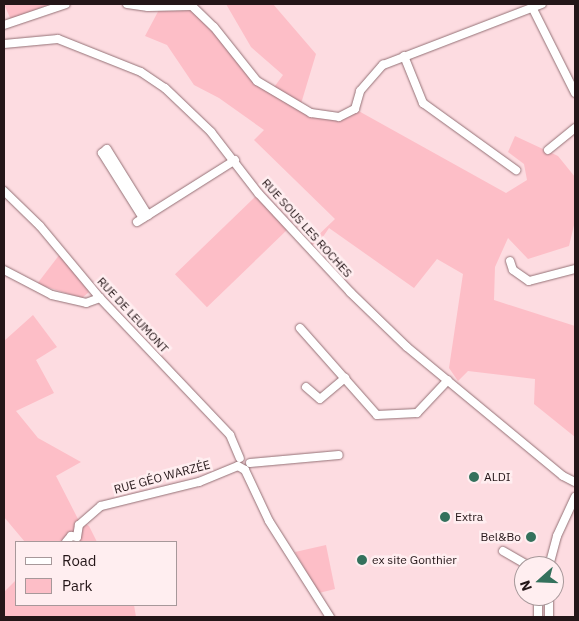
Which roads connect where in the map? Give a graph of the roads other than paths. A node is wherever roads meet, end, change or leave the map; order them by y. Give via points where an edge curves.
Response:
1 (66, 4) edge
2 (127, 4) edge
3 (542, 4) edge
4 (169, 5) edge
5 (532, 7) junction
6 (4, 26) edge
7 (4, 44) edge
8 (404, 56) junction
9 (575, 92) edge
10 (575, 128) edge
11 (548, 150) dead end
12 (235, 160) junction
13 (516, 170) dead end
14 (4, 191) edge
15 (142, 218) junction
16 (510, 261) dead end
17 (575, 269) edge
18 (4, 270) edge
19 (100, 298) junction
20 (300, 328) dead end
21 (345, 378) junction
22 (448, 380) junction
23 (306, 387) dead end
24 (338, 455) dead end
25 (244, 466) junction
26 (575, 482) edge
27 (575, 497) edge
28 (79, 539) edge
29 (67, 541) edge
30 (503, 551) dead end
31 (552, 556) edge
32 (514, 557) edge
33 (330, 617) edge

1 - 6 street
2 - 4 street
3 - 5 street
4 - 8 street via 192,6 199,11 257,81 310,113 339,117 355,109 360,91 370,76 383,65
5 - 8 street
5 - 9 street
7 - 12 street, RUE SOUS LES ROCHES via 58,39 141,72 184,104
8 - 13 street via 422,103
10 - 11 street
12 - 15 street
12 - 22 street, RUE SOUS LES ROCHES via 259,194 350,292
14 - 19 street, RUE DE LEUMONT via 40,226
15 - 15 street via 107,149 102,153
16 - 17 street via 513,270 529,281
18 - 19 street via 52,295 86,304
19 - 25 street, RUE DE LEUMONT via 230,435
20 - 21 street
21 - 22 street via 376,415 417,413
21 - 23 street via 320,399
22 - 26 street, RUE SOUS LES ROCHES via 563,476
24 - 25 street
25 - 28 street, RUE GÉO WARZÉE via 200,482 101,506 79,524
25 - 33 street via 269,521
27 - 31 street
28 - 29 street via 71,536
30 - 32 street

